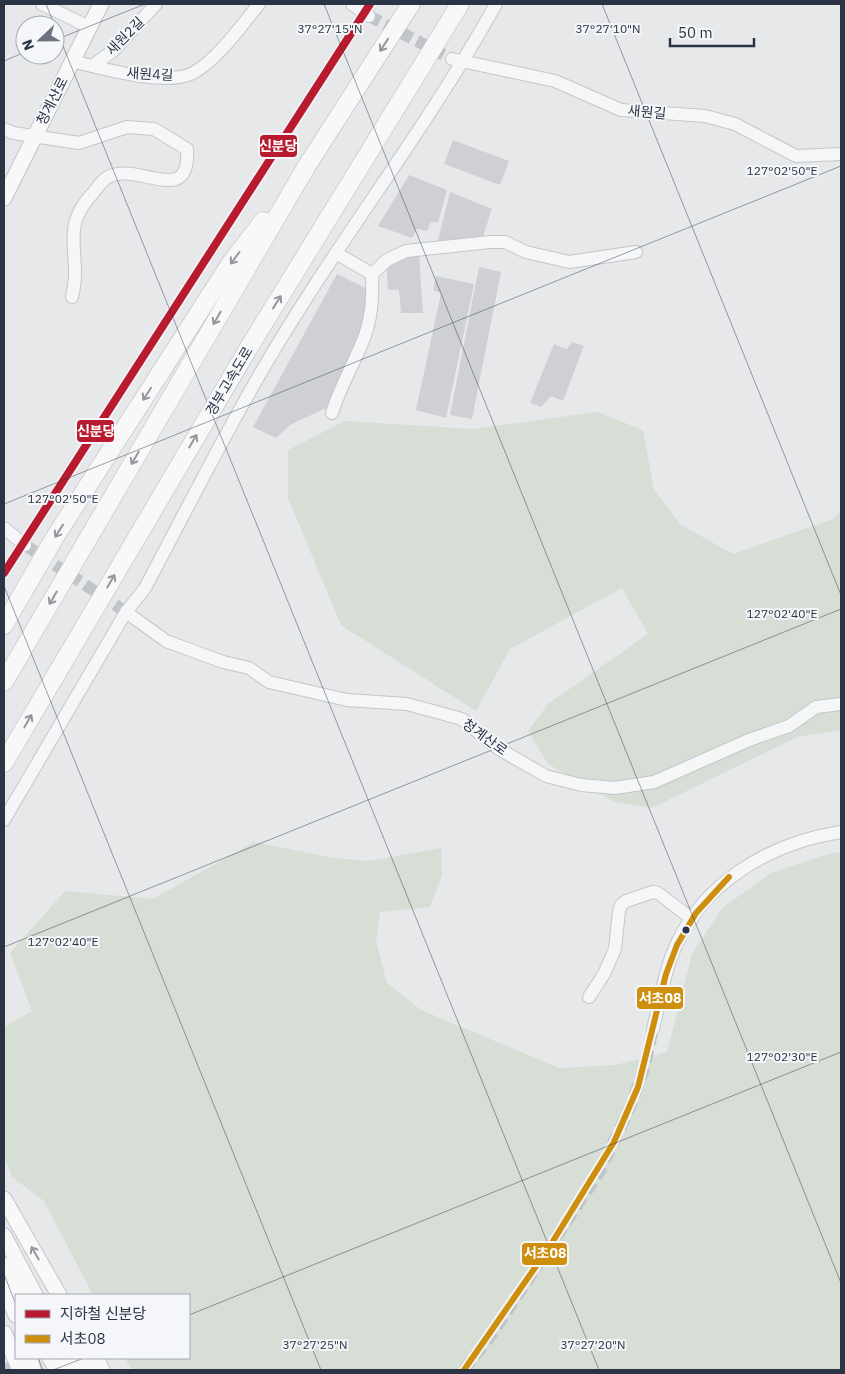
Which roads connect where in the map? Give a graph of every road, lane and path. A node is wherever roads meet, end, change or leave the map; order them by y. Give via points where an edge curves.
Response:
1 (42, 4) edge
2 (101, 4) edge
3 (156, 4) edge
4 (259, 4) edge
5 (352, 4) edge
6 (411, 4) edge
7 (460, 4) edge
8 (496, 4) edge
9 (369, 16) tunnel mouth
10 (89, 27) junction
11 (458, 60) junction
12 (72, 61) junction
13 (92, 66) junction
14 (4, 129) edge
15 (35, 136) junction
16 (841, 154) edge
17 (308, 164) junction
18 (4, 198) edge
19 (636, 252) dead end
20 (336, 253) junction
21 (372, 274) junction
22 (72, 297) dead end
23 (332, 413) dead end
24 (4, 528) edge
25 (26, 545) tunnel mouth
26 (35, 572) junction
27 (126, 612) junction
28 (4, 617) edge
29 (4, 625) edge
30 (4, 682) edge
31 (841, 704) edge
32 (4, 763) edge
33 (4, 820) edge
34 (841, 832) edge
35 (692, 919) junction
36 (589, 997) dead end
37 (653, 1029) tunnel mouth
38 (4, 1199) edge
39 (4, 1236) edge
40 (10, 1261) edge
41 (4, 1286) edge
42 (19, 1294) edge
43 (34, 1294) edge
44 (40, 1294) edge
45 (59, 1294) edge
46 (15, 1313) edge
47 (4, 1333) edge
48 (15, 1358) edge
49 (51, 1359) edge
50 (57, 1370) edge

1 - 10 street
2 - 10 main road, 청계산로
3 - 13 street, 새원2길 via 113,51
4 - 13 street, 새원4길 via 208,63 192,74 136,76
5 - 9 street
6 -> 17 highway
32 -> 7 highway, 경부고속도로 via 248,349
8 - 11 street
10 - 12 main road, 청계산로
11 - 16 street, 새원길 via 555,81 621,110 705,116 735,124 796,156
11 - 20 street
12 - 13 street, 새원4길
12 - 15 main road, 청계산로
14 - 15 street
15 - 18 main road, 청계산로
15 - 22 street via 79,143 126,127 154,129 187,149 188,156 177,180 171,182 139,173 122,173 106,178 90,196 77,215 72,232 76,281
17 -> 26 highway via 230,264
17 -> 30 highway
19 - 21 street via 569,262 526,252 505,242 490,242 406,251 387,260
20 - 21 street
20 - 27 street via 260,374 145,588
21 - 23 street via 373,301 364,337
24 - 25 street
26 - 28 highway
26 - 29 highway
27 - 31 street, 청계산로 via 166,640 223,662 249,668 269,682 347,700 407,704 462,719 499,749 546,776 580,786 615,788 654,782 789,726 816,707
27 - 33 street
34 - 35 street via 791,844 749,862 710,896
35 - 36 street via 658,893 626,901 619,911 615,949
35 - 37 street via 672,955
45 -> 38 main road
39 - 40 main road
40 - 42 main road
40 - 43 main road
40 - 44 main road
41 - 46 main road
47 - 48 main road
49 - 50 main road

